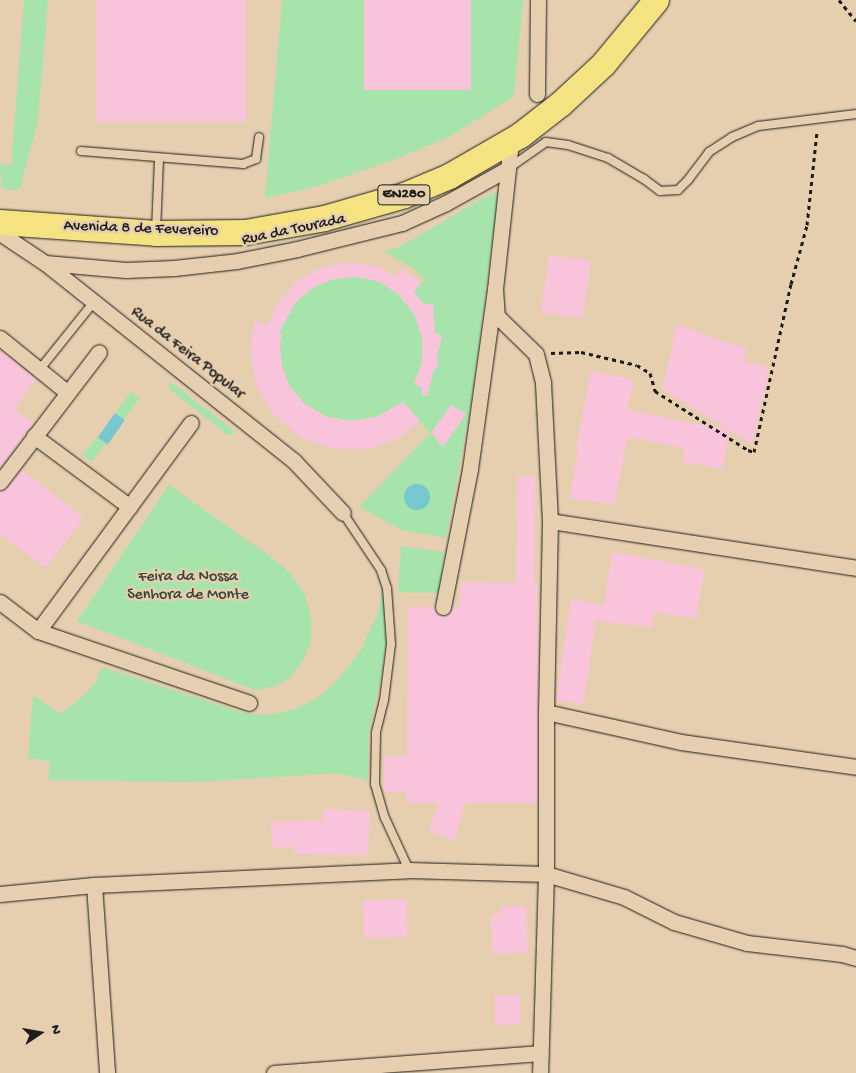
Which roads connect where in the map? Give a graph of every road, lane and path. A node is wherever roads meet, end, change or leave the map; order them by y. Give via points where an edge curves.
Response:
1 (538, 0) edge
2 (656, 0) edge
3 (839, 0) edge
4 (856, 21) edge
5 (537, 94) dead end
6 (856, 114) edge
7 (818, 118) junction
8 (259, 137) dead end
9 (511, 141) junction
10 (81, 151) dead end
11 (159, 158) junction
12 (507, 170) junction
13 (0, 222) edge
14 (0, 233) edge
15 (156, 233) junction
16 (45, 263) junction
17 (495, 288) junction
18 (93, 303) junction
19 (0, 338) edge
20 (100, 352) dead end
21 (536, 354) junction
22 (40, 369) junction
23 (68, 393) junction
24 (191, 422) dead end
25 (34, 436) junction
26 (0, 482) edge
27 (130, 507) junction
28 (343, 513) joint
29 (550, 521) junction
30 (856, 568) edge
31 (0, 602) edge
32 (444, 607) dead end
33 (38, 631) junction
34 (249, 703) dead end
35 (546, 712) junction
36 (856, 767) edge
37 (410, 870) junction
38 (546, 874) junction
39 (94, 886) junction
40 (0, 894) edge
41 (856, 958) edge
42 (540, 1054) junction
43 (107, 1073) edge
44 (274, 1073) edge
45 (540, 1073) edge

1 - 5 street
2 - 9 main road, Avenida 8 de Fevereiro / EN280 via 603,64 560,104
3 - 4 path
6 - 7 lane
7 - 12 lane via 758,126 732,137 709,152 678,190 660,191 608,158 546,142
7 - 21 path via 807,225 754,452 655,391 650,373 638,364 581,352
8 - 11 lane via 258,155 248,163
9 - 12 street
9 - 15 main road, Avenida 8 de Fevereiro / EN280 via 449,176 404,195 324,218 245,232
10 - 11 lane
11 - 15 lane
12 - 16 street, Rua da Tourada via 402,223 289,251 174,268 126,270
12 - 17 street
13 - 15 main road, Avenida 8 de Fevereiro / EN280
14 - 16 street, Rua da Feira Popular
16 - 18 street, Rua da Feira Popular
17 - 21 street via 497,316
17 - 32 street via 470,469
18 - 22 lane
18 - 28 street, Rua da Feira Popular via 294,461
19 - 22 street
20 - 23 street
21 - 29 street via 543,383
22 - 23 street
23 - 25 street
24 - 27 street
25 - 26 street
25 - 27 street
27 - 33 street
28 - 37 lane via 381,570 387,588 391,644 376,733 375,784 385,818
29 - 30 street
29 - 35 street
31 - 33 street
33 - 34 street
35 - 36 street via 681,742
35 - 38 street
37 - 38 street
37 - 39 street
38 - 41 street via 624,897 674,922 747,943
38 - 42 street
39 - 40 street
39 - 43 street
42 - 44 street
42 - 45 street

